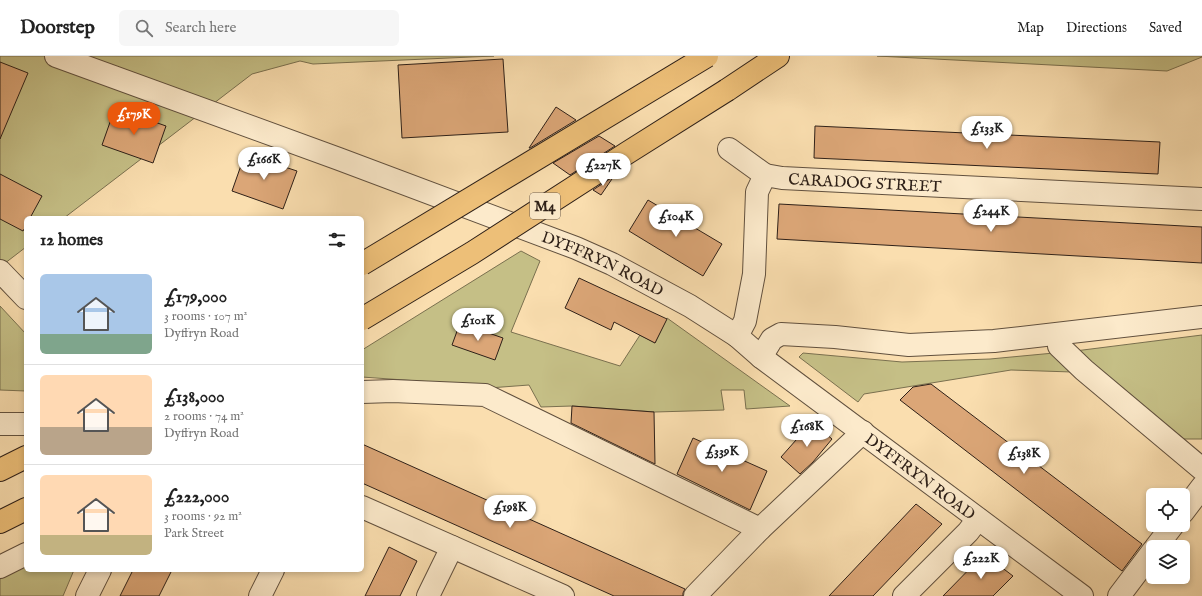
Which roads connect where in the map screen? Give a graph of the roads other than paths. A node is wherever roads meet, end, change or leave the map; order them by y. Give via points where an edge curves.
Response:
1 (56, 56) edge
2 (707, 56) edge
3 (778, 56) edge
4 (729, 149) dead end
5 (765, 175) junction
6 (1202, 199) edge
7 (364, 263) edge
8 (0, 270) edge
9 (24, 296) edge
10 (1202, 317) edge
11 (364, 318) edge
12 (737, 336) junction
13 (1059, 346) dead end
14 (761, 357) junction
15 (364, 392) edge
16 (0, 424) edge
17 (24, 424) edge
18 (863, 432) junction
19 (24, 458) edge
20 (1202, 469) edge
21 (0, 470) edge
22 (1202, 487) edge
23 (1190, 503) edge
24 (364, 508) edge
25 (24, 510) edge
26 (978, 519) junction
27 (0, 522) edge
28 (760, 529) junction
29 (1168, 532) edge
30 (1161, 540) edge
31 (452, 546) junction
32 (24, 555) edge
33 (1146, 560) edge
34 (0, 567) edge
35 (99, 572) edge
36 (272, 572) edge
37 (87, 596) edge
38 (260, 596) edge
39 (428, 596) edge
40 (563, 596) edge
41 (695, 596) edge
42 (904, 596) edge
43 (1082, 596) edge
44 (1119, 596) edge

1 - 12 street, DYFFRYN ROAD via 576,248 612,264 690,306
2 - 7 highway, bridge
3 - 11 highway, M4, bridge via 472,253
4 - 5 street
5 - 6 street, CARADOG STREET via 782,178
5 - 12 street, CARADOG STREET via 757,192 754,274 745,321
8 - 9 street
10 - 14 street via 994,341 909,345 781,334 772,339
12 - 14 street, DYFFRYN ROAD
13 - 20 street
14 - 18 street, DYFFRYN ROAD
15 - 28 street via 485,395
16 - 17 street
18 - 26 street, DYFFRYN ROAD
18 - 28 street
19 - 21 highway
22 - 23 street
24 - 31 street
25 - 27 highway
26 - 42 street
26 - 43 street, DYFFRYN ROAD
28 - 41 street
29 - 30 street
31 - 39 street
31 - 40 street
32 - 34 street
33 - 44 street
35 - 37 street
36 - 38 street

